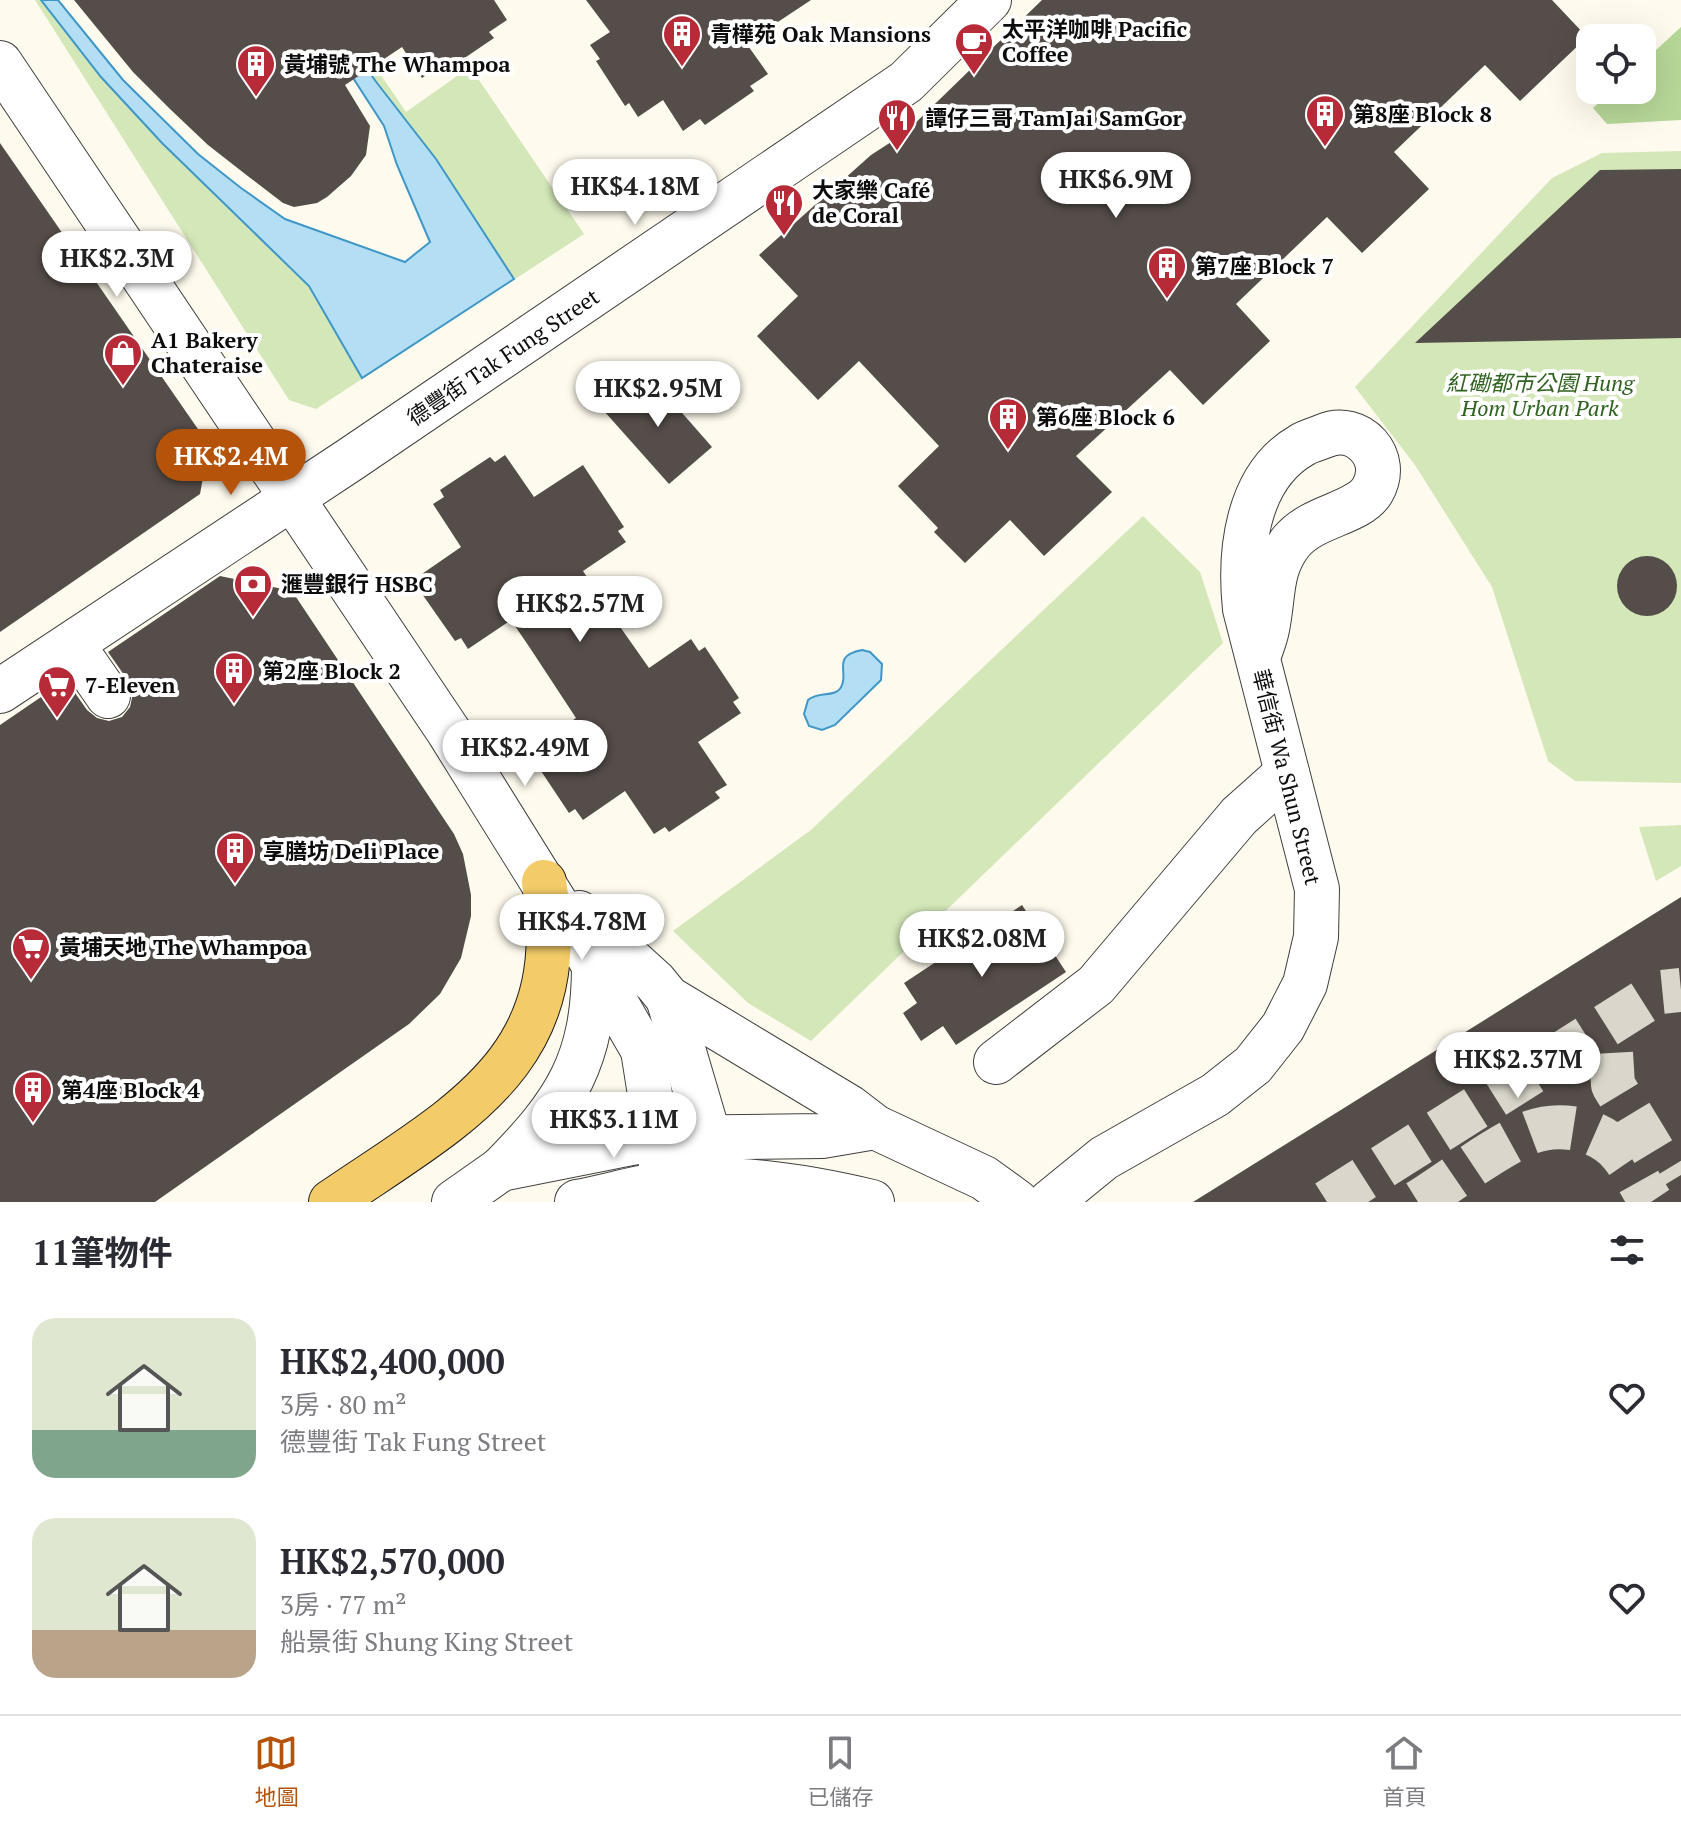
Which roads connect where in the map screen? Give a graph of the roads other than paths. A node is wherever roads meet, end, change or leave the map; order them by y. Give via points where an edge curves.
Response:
1 (989, 0) edge
2 (0, 63) edge
3 (290, 498) junction
4 (72, 644) junction
5 (1258, 658) junction
6 (0, 691) edge
7 (108, 696) dead end
8 (1287, 773) junction
9 (544, 882) junction
10 (594, 965) junction
11 (668, 998) junction
12 (996, 1062) dead end
13 (875, 1127) junction
14 (709, 1137) junction
15 (657, 1138) junction
16 (501, 1169) junction
17 (680, 1189) edge
18 (331, 1202) edge
19 (454, 1202) edge
20 (577, 1202) edge
21 (872, 1202) edge
22 (1017, 1202) edge
23 (1050, 1202) edge

1 - 3 street, 德豐街 Tak Fung Street via 906,82
2 - 3 street
3 - 4 street, 德豐街 Tak Fung Street
3 - 9 street
4 - 6 street, 德豐街 Tak Fung Street
4 - 7 street
5 - 5 street, 華信街 Wa Shun Street via 1242,577 1244,544 1261,490 1301,445 1332,433 1352,434 1374,453 1376,483 1363,501 1313,523 1291,542 1273,576
5 - 8 street, 華信街 Wa Shun Street
8 - 12 street via 1239,816 1096,985
8 - 23 street, 華信街 Wa Shun Street via 1317,889 1317,913 1305,984 1283,1027 1253,1065 1215,1095 1104,1158
9 - 10 street
9 - 11 street
9 - 18 main road via 550,949 545,983 520,1046 476,1100
10 - 15 street via 643,1050
10 - 16 street via 588,1038 576,1073 534,1136
11 - 13 street
11 - 14 street
13 - 14 street via 822,1136
13 - 22 street via 984,1178
14 - 15 street
14 - 17 street
15 - 16 street
15 - 17 street
16 - 19 street
17 - 20 street
17 - 21 street via 777,1184

